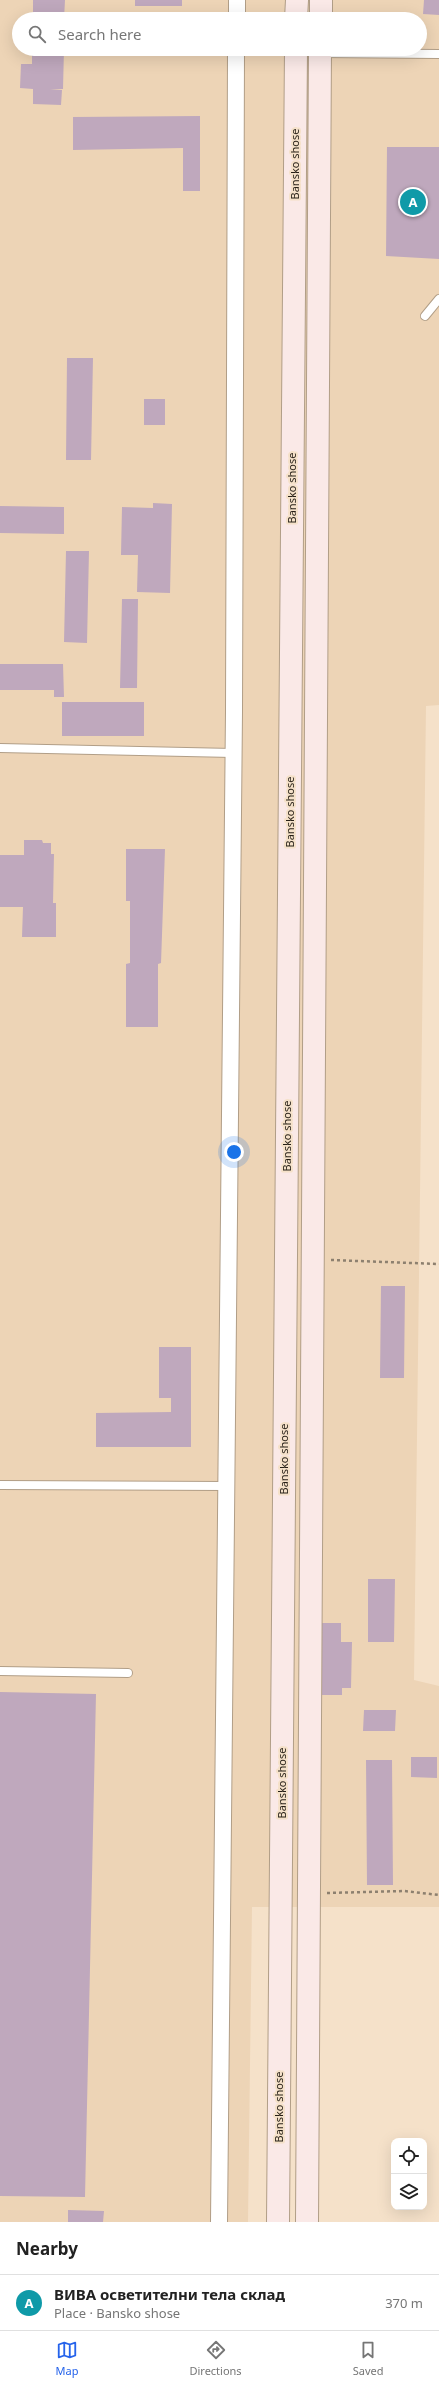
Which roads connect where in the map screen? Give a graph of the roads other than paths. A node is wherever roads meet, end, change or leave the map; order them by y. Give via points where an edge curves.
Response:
1 (237, 0) edge
2 (297, 0) edge
3 (321, 0) edge
4 (236, 12) edge
5 (296, 12) edge
6 (321, 12) edge
7 (427, 54) edge
8 (439, 54) edge
9 (236, 56) edge
10 (296, 56) edge
11 (320, 56) edge
12 (439, 299) edge
13 (426, 316) dead end
14 (0, 748) edge
15 (233, 753) junction
16 (0, 1486) edge
17 (226, 1486) junction
18 (0, 1671) edge
19 (128, 1672) dead end
20 (219, 2222) edge
21 (278, 2222) edge
22 (307, 2222) edge

1 - 4 street
2 - 5 main road
3 - 6 main road
7 - 8 lane
9 - 15 street
10 - 21 main road, Bansko shose
11 - 22 main road
12 - 13 lane
14 - 15 lane
15 - 17 street
16 - 17 lane
17 - 20 street
18 - 19 lane

